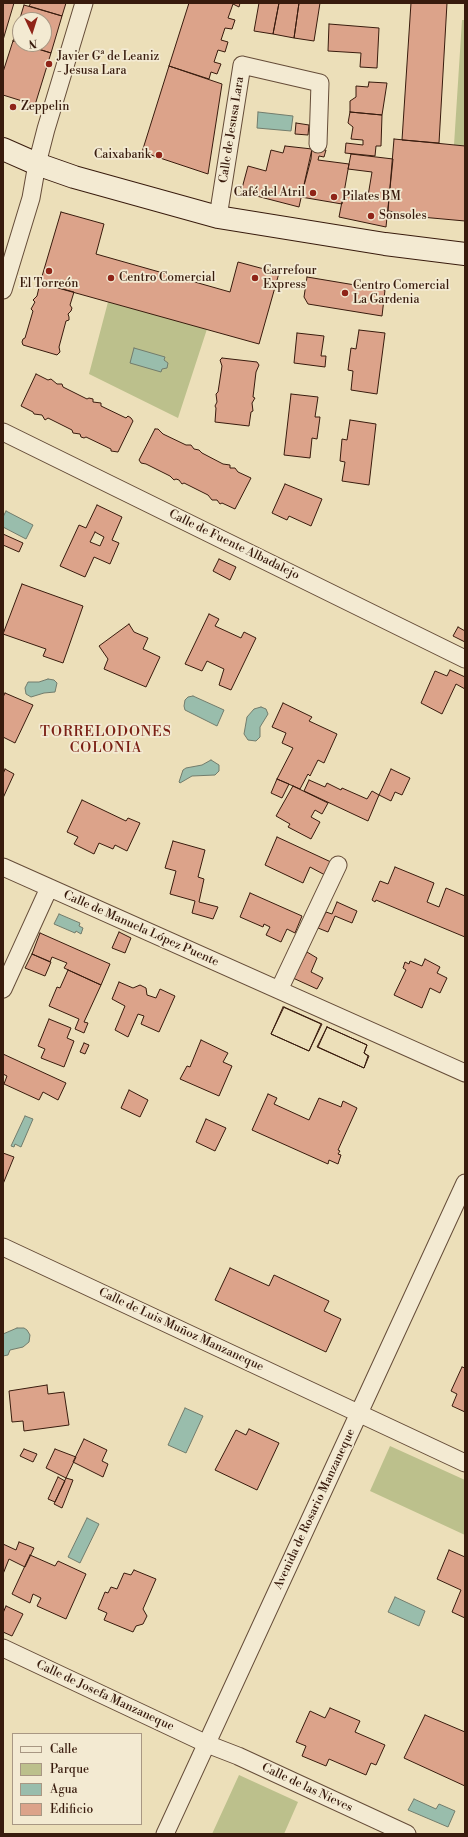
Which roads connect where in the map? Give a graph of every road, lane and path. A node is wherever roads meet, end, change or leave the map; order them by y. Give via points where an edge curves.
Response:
1 (84, 3) edge
2 (318, 144) dead end
3 (3, 149) edge
4 (37, 164) junction
5 (218, 217) junction
6 (465, 254) edge
7 (3, 290) edge
8 (3, 432) edge
9 (465, 659) edge
10 (338, 865) dead end
11 (3, 867) edge
12 (49, 888) junction
13 (3, 989) edge
14 (279, 990) junction
15 (465, 1072) edge
16 (465, 1184) edge
17 (3, 1247) edge
18 (359, 1413) junction
19 (465, 1463) edge
20 (3, 1648) edge
21 (206, 1744) junction
22 (165, 1834) edge
23 (407, 1834) edge

1 - 4 street
2 - 5 street, Calle de Jesusa Lara via 320,83 242,65
3 - 4 main road
4 - 5 main road via 74,178
4 - 7 street via 30,198
5 - 6 main road
8 - 9 street, Calle de Fuente Albadalejo
10 - 14 street
11 - 12 street, Calle de Manuela López Puente
12 - 13 street
12 - 14 street, Calle de Manuela López Puente
14 - 15 street, Calle de Manuela López Puente
16 - 18 street, Avenida de Rosario Manzaneque
17 - 18 street, Calle de Luis Muñoz Manzaneque
18 - 19 street, Calle de Luis Muñoz Manzaneque
18 - 21 street, Avenida de Rosario Manzaneque
20 - 21 street, Calle de Josefa Manzaneque
21 - 22 street, Avenida de Rosario Manzaneque
21 - 23 street, Calle de las Nieves via 238,1756

